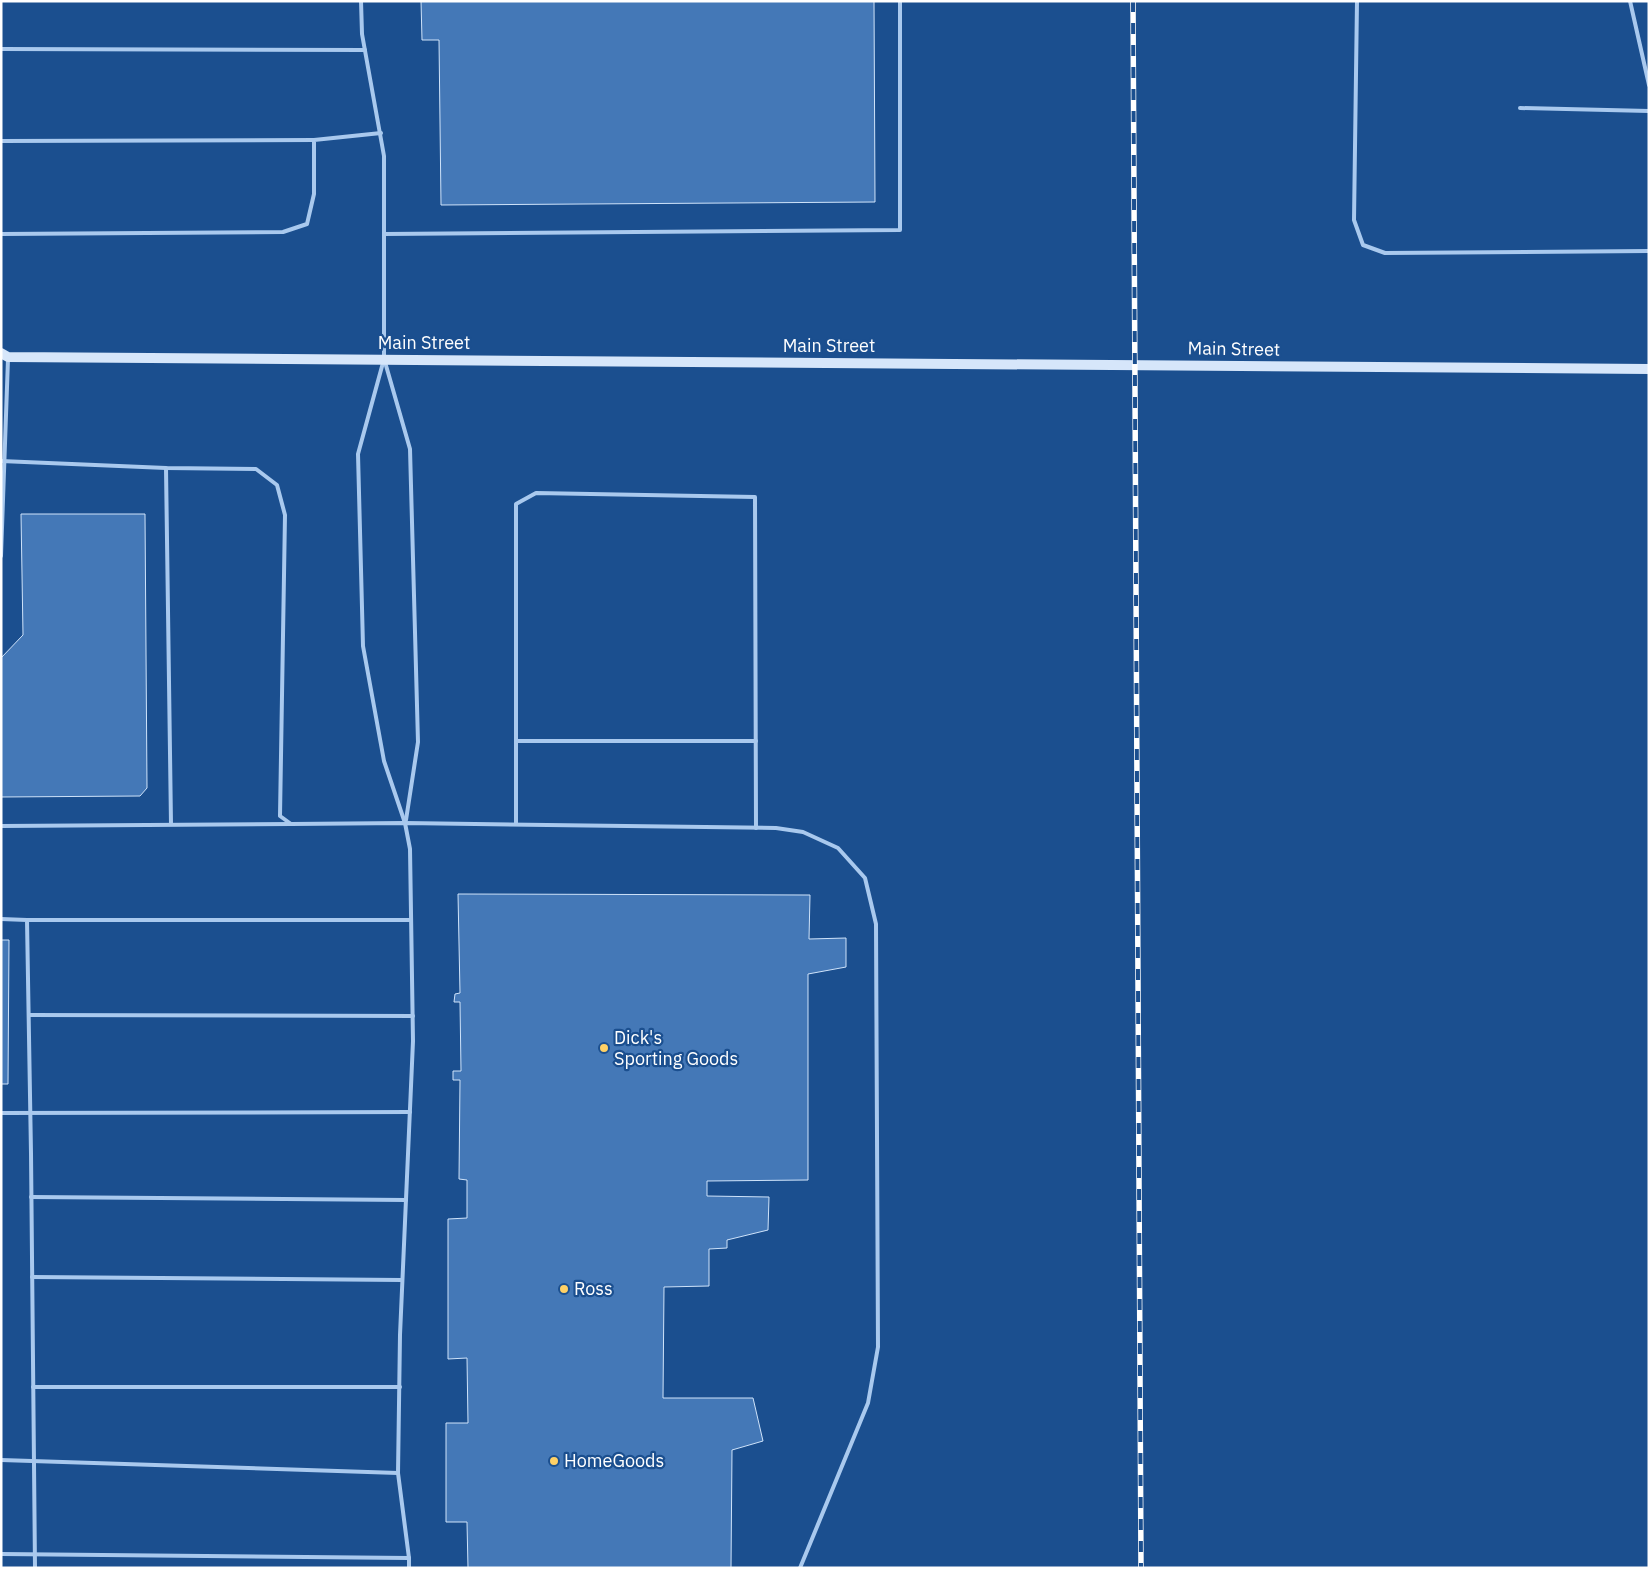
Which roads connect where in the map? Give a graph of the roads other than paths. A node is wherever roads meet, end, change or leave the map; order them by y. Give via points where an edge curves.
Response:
1 (361, 1) edge
2 (900, 1) edge
3 (1357, 1) edge
4 (1630, 1) edge
5 (1, 49) edge
6 (365, 50) junction
7 (1649, 85) edge
8 (1520, 108) dead end
9 (1649, 110) edge
10 (380, 133) junction
11 (314, 140) junction
12 (1, 141) edge
13 (1, 234) edge
14 (384, 234) junction
15 (1649, 251) edge
16 (4, 358) edge
17 (384, 359) junction
18 (1649, 369) edge
19 (3, 461) edge
20 (166, 468) junction
21 (1, 556) edge
22 (516, 741) junction
23 (756, 741) junction
24 (405, 823) junction
25 (171, 824) junction
26 (291, 824) junction
27 (516, 824) junction
28 (1, 826) edge
29 (756, 828) junction
30 (1, 919) edge
31 (27, 920) junction
32 (411, 920) junction
33 (29, 1015) junction
34 (413, 1016) junction
35 (410, 1112) junction
36 (1, 1113) edge
37 (30, 1113) junction
38 (32, 1197) junction
39 (406, 1200) junction
40 (32, 1277) junction
41 (402, 1280) junction
42 (33, 1387) junction
43 (400, 1387) junction
44 (1, 1460) edge
45 (34, 1461) junction
46 (398, 1473) junction
47 (1, 1554) edge
48 (35, 1554) junction
49 (409, 1558) junction
50 (34, 1568) edge
51 (409, 1568) edge
52 (800, 1568) edge

1 - 6 lane
2 - 14 lane via 900,230
3 - 15 lane via 1354,220 1363,245 1386,253
4 - 7 lane
5 - 6 lane
6 - 10 lane
8 - 9 lane
10 - 11 lane
10 - 14 lane via 384,156
11 - 12 lane
11 - 13 lane via 314,194 307,224 283,232
14 - 17 lane
16 - 17 street, Main Street
16 - 19 lane
17 - 18 street, Main Street
17 - 24 lane via 410,449 418,742
17 - 24 lane via 358,454 363,646 384,761
19 - 20 lane
19 - 21 lane
20 - 25 lane
20 - 26 lane via 256,469 277,485 285,515 280,816
22 - 23 lane
22 - 23 lane via 516,504 536,492 755,497
22 - 27 lane
23 - 29 lane
24 - 26 lane
24 - 27 lane
24 - 32 lane via 410,849
25 - 26 lane
25 - 28 lane
27 - 29 lane
29 - 52 lane via 803,832 838,848 865,878 876,924 878,1347 868,1403
30 - 31 lane
31 - 32 lane
31 - 33 lane
32 - 34 lane
33 - 34 lane
33 - 37 lane
34 - 35 lane
35 - 37 lane
35 - 39 lane
36 - 37 lane
37 - 38 lane
38 - 39 lane
38 - 40 lane
39 - 41 lane
40 - 41 lane
40 - 42 lane
41 - 43 lane
42 - 43 lane
42 - 45 lane
43 - 46 lane
44 - 45 lane
45 - 46 lane
45 - 48 lane
46 - 49 lane
47 - 48 lane
48 - 49 lane
48 - 50 lane
49 - 51 lane

